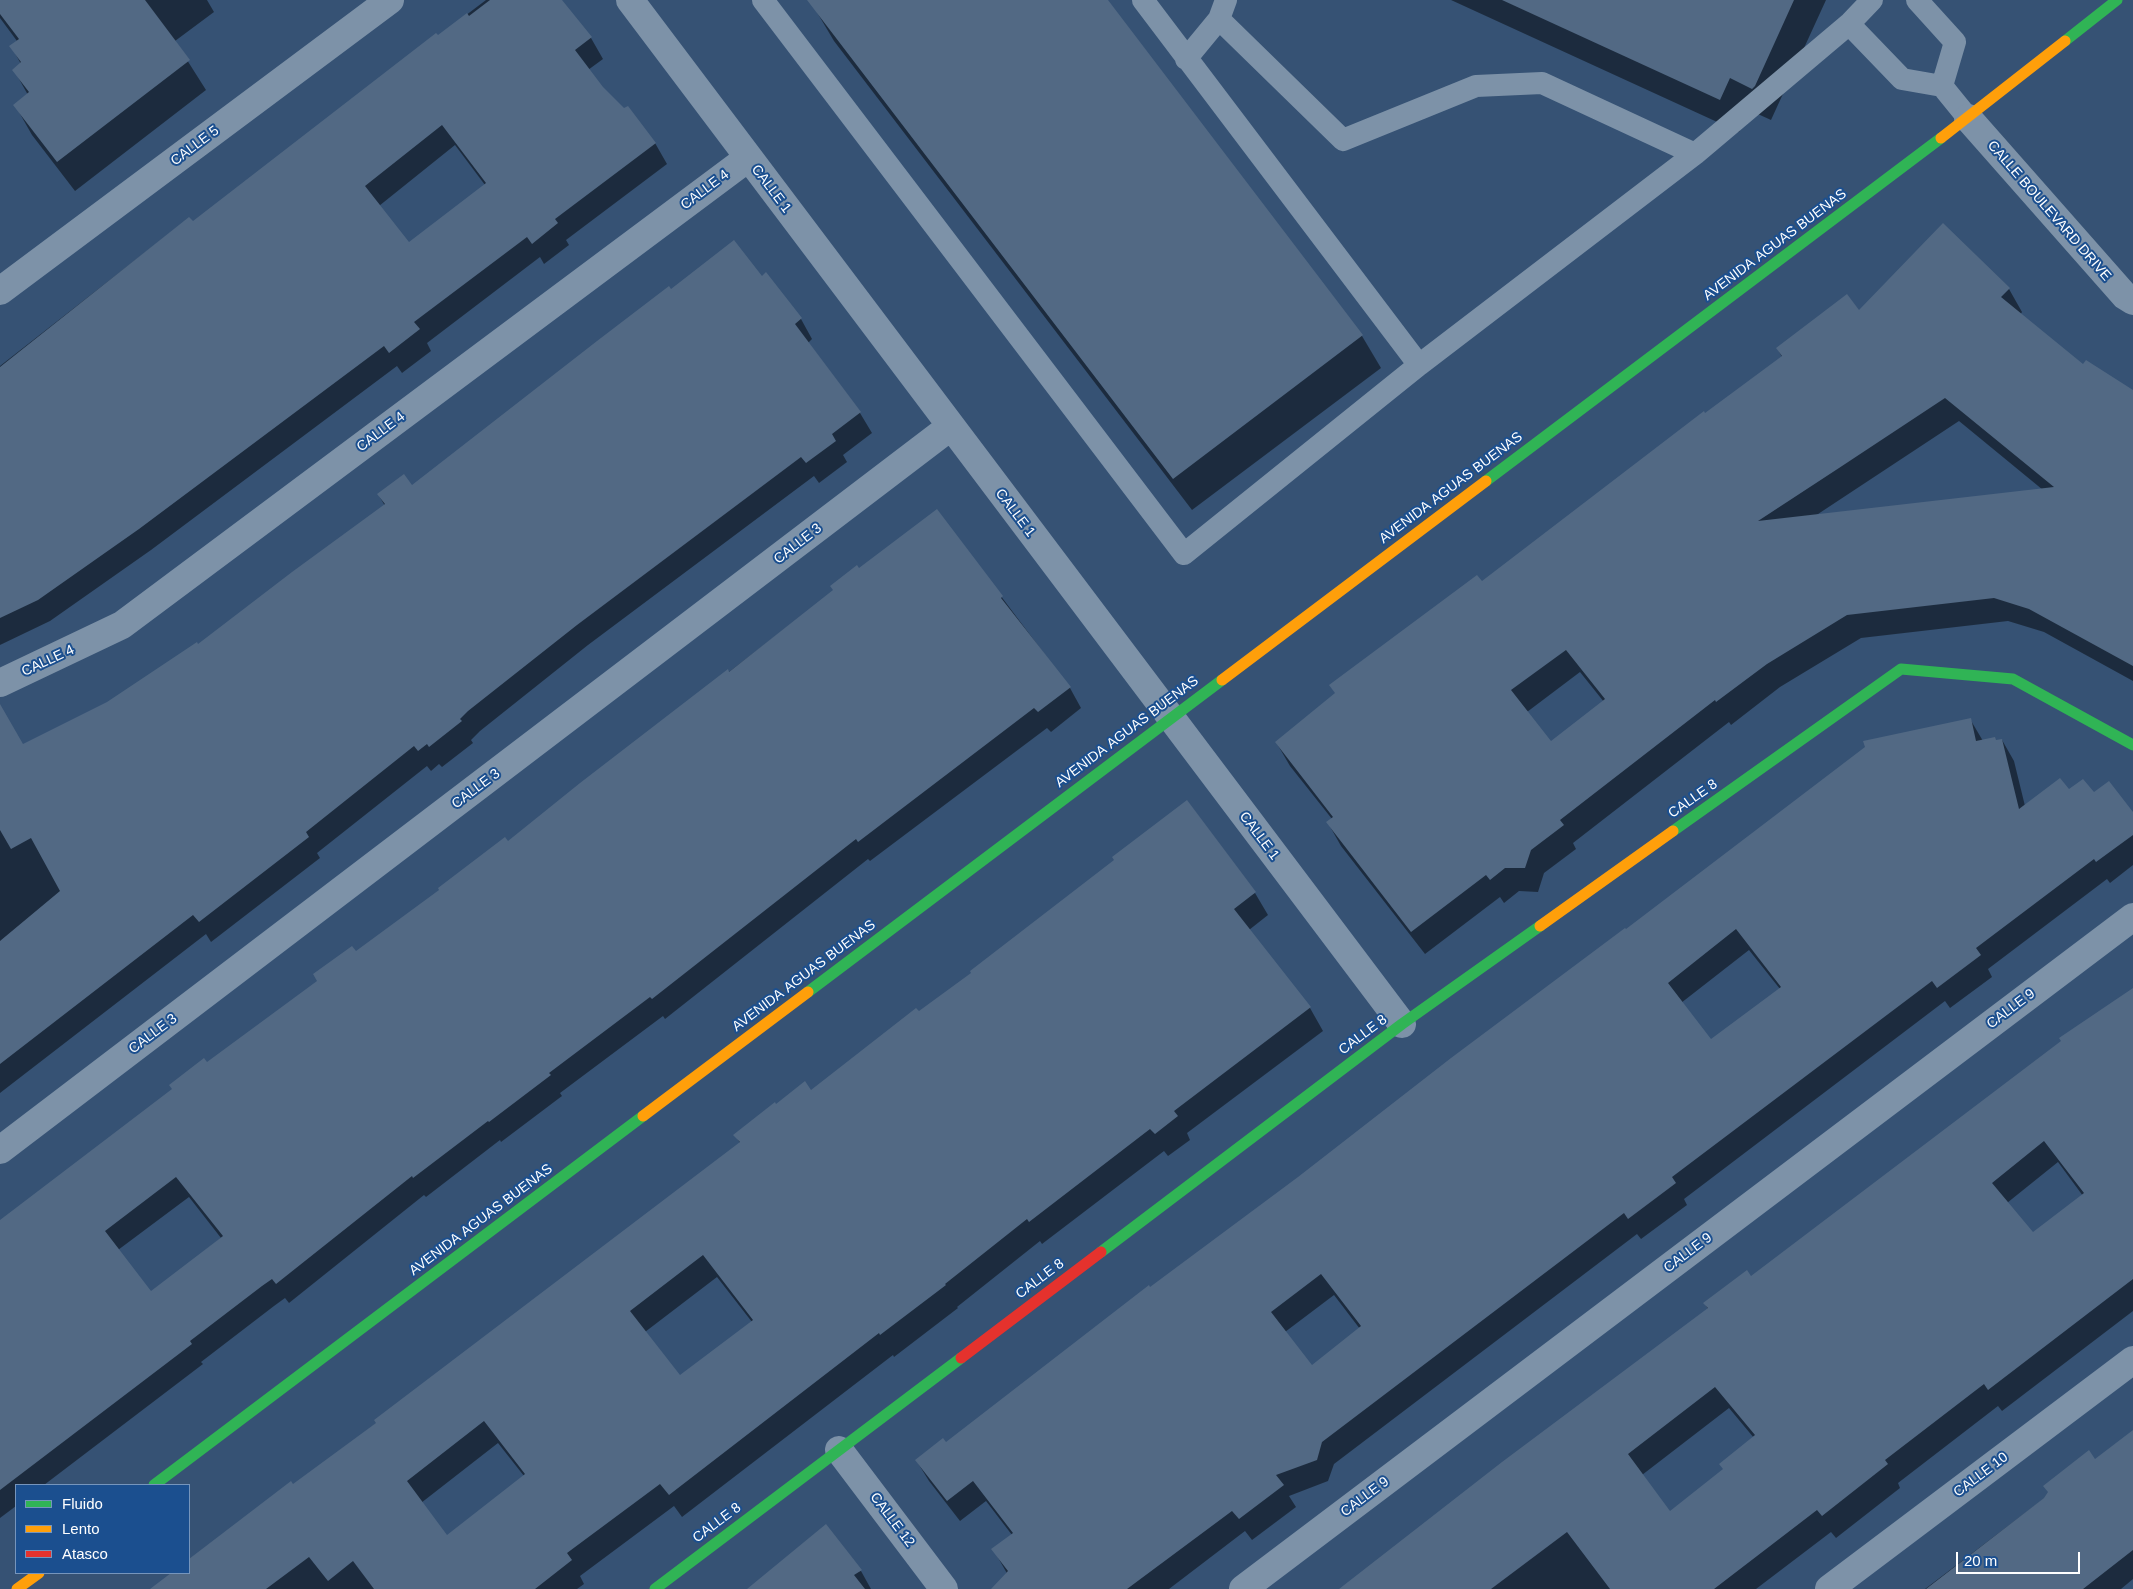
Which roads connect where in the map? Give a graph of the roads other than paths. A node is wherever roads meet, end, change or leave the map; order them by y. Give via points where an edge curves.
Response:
1 (630, 0) edge
2 (763, 0) edge
3 (1143, 0) edge
4 (1872, 0) edge
5 (1917, 0) edge
6 (2116, 0) edge
7 (373, 5) edge
8 (1223, 9) edge
9 (1849, 24) junction
10 (1186, 59) junction
11 (1942, 86) junction
12 (1968, 118) junction
13 (1695, 154) junction
14 (748, 158) junction
15 (0, 291) edge
16 (2133, 301) edge
17 (1419, 365) junction
18 (950, 426) junction
19 (0, 683) edge
20 (1170, 718) junction
21 (2133, 745) edge
22 (2133, 917) edge
23 (1402, 1024) junction
24 (0, 1150) edge
25 (2133, 1360) edge
26 (839, 1450) junction
27 (155, 1484) edge
28 (38, 1574) edge
29 (17, 1589) edge
30 (655, 1589) edge
31 (944, 1589) edge
32 (1243, 1589) edge
33 (1829, 1589) edge

1 - 14 street, CALLE 1
2 - 17 lane via 1184,554
3 - 10 lane
4 - 9 lane
5 - 11 lane via 1955,42
6 - 12 street, AVENIDA AGUAS BUENAS
7 - 15 street, CALLE 5
8 - 10 lane
8 - 13 lane via 1343,140 1476,86 1542,83
9 - 11 lane via 1902,79
9 - 13 lane
10 - 17 lane
11 - 12 lane
12 - 16 street, CALLE BOULEVARD DRIVE via 2125,296
12 - 20 street, AVENIDA AGUAS BUENAS
13 - 17 lane
14 - 18 street, CALLE 1
14 - 19 street, CALLE 4 via 122,625
18 - 20 street, CALLE 1
18 - 24 street, CALLE 3
20 - 23 street, CALLE 1
20 - 27 street, AVENIDA AGUAS BUENAS
21 - 23 street, CALLE 8 via 2013,679 1901,669
22 - 32 street, CALLE 9
23 - 26 street, CALLE 8
25 - 33 street, CALLE 10
26 - 30 street, CALLE 8
26 - 31 street, CALLE 12
28 - 29 street

